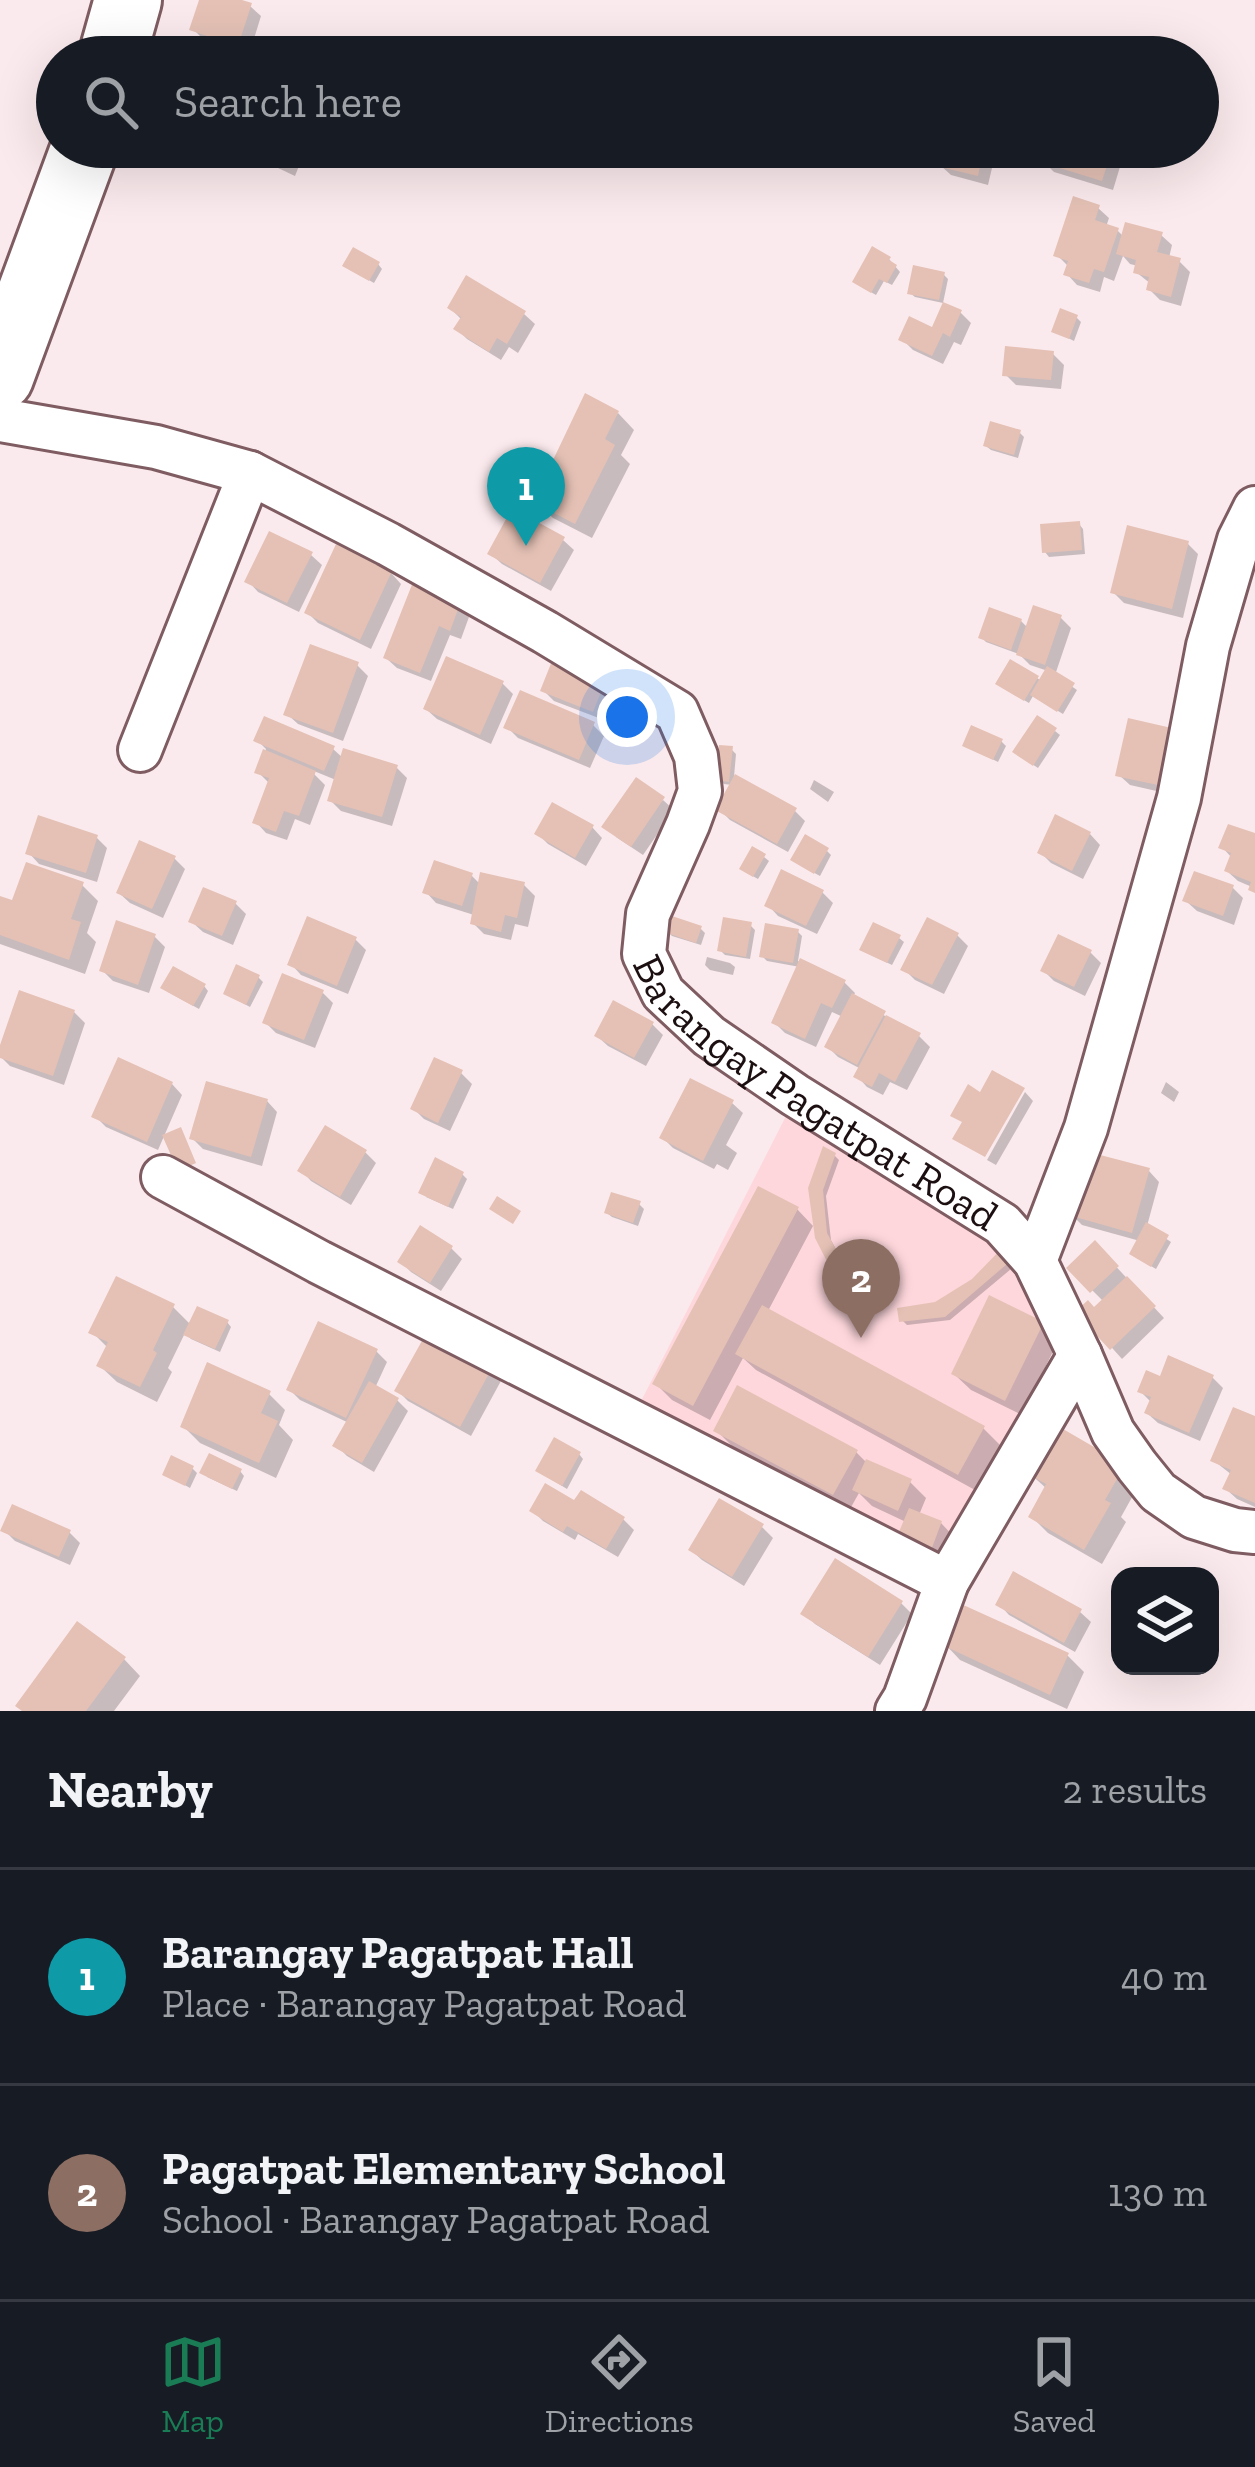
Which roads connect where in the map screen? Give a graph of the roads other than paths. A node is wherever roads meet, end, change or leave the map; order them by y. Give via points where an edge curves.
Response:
1 (128, 0) edge
2 (118, 36) edge
3 (77, 168) edge
4 (0, 377) edge
5 (0, 420) edge
6 (250, 473) junction
7 (1255, 508) edge
8 (140, 750) dead end
9 (163, 1177) dead end
10 (1035, 1261) junction
11 (1080, 1355) junction
12 (1255, 1532) edge
13 (947, 1582) junction
14 (896, 1711) edge

1 - 2 main road
3 - 4 main road
5 - 6 street, Barangay Pagatpat Road
6 - 8 street
6 - 10 street, Barangay Pagatpat Road via 677,712 700,790 648,914 644,954 663,993 726,1048 1002,1224
7 - 10 street via 1208,646 1179,798 1086,1128
9 - 13 street
10 - 11 street, Barangay Pagatpat Road
11 - 12 street, Barangay Pagatpat Road via 1113,1432 1158,1492 1194,1517
11 - 13 street
13 - 14 street

